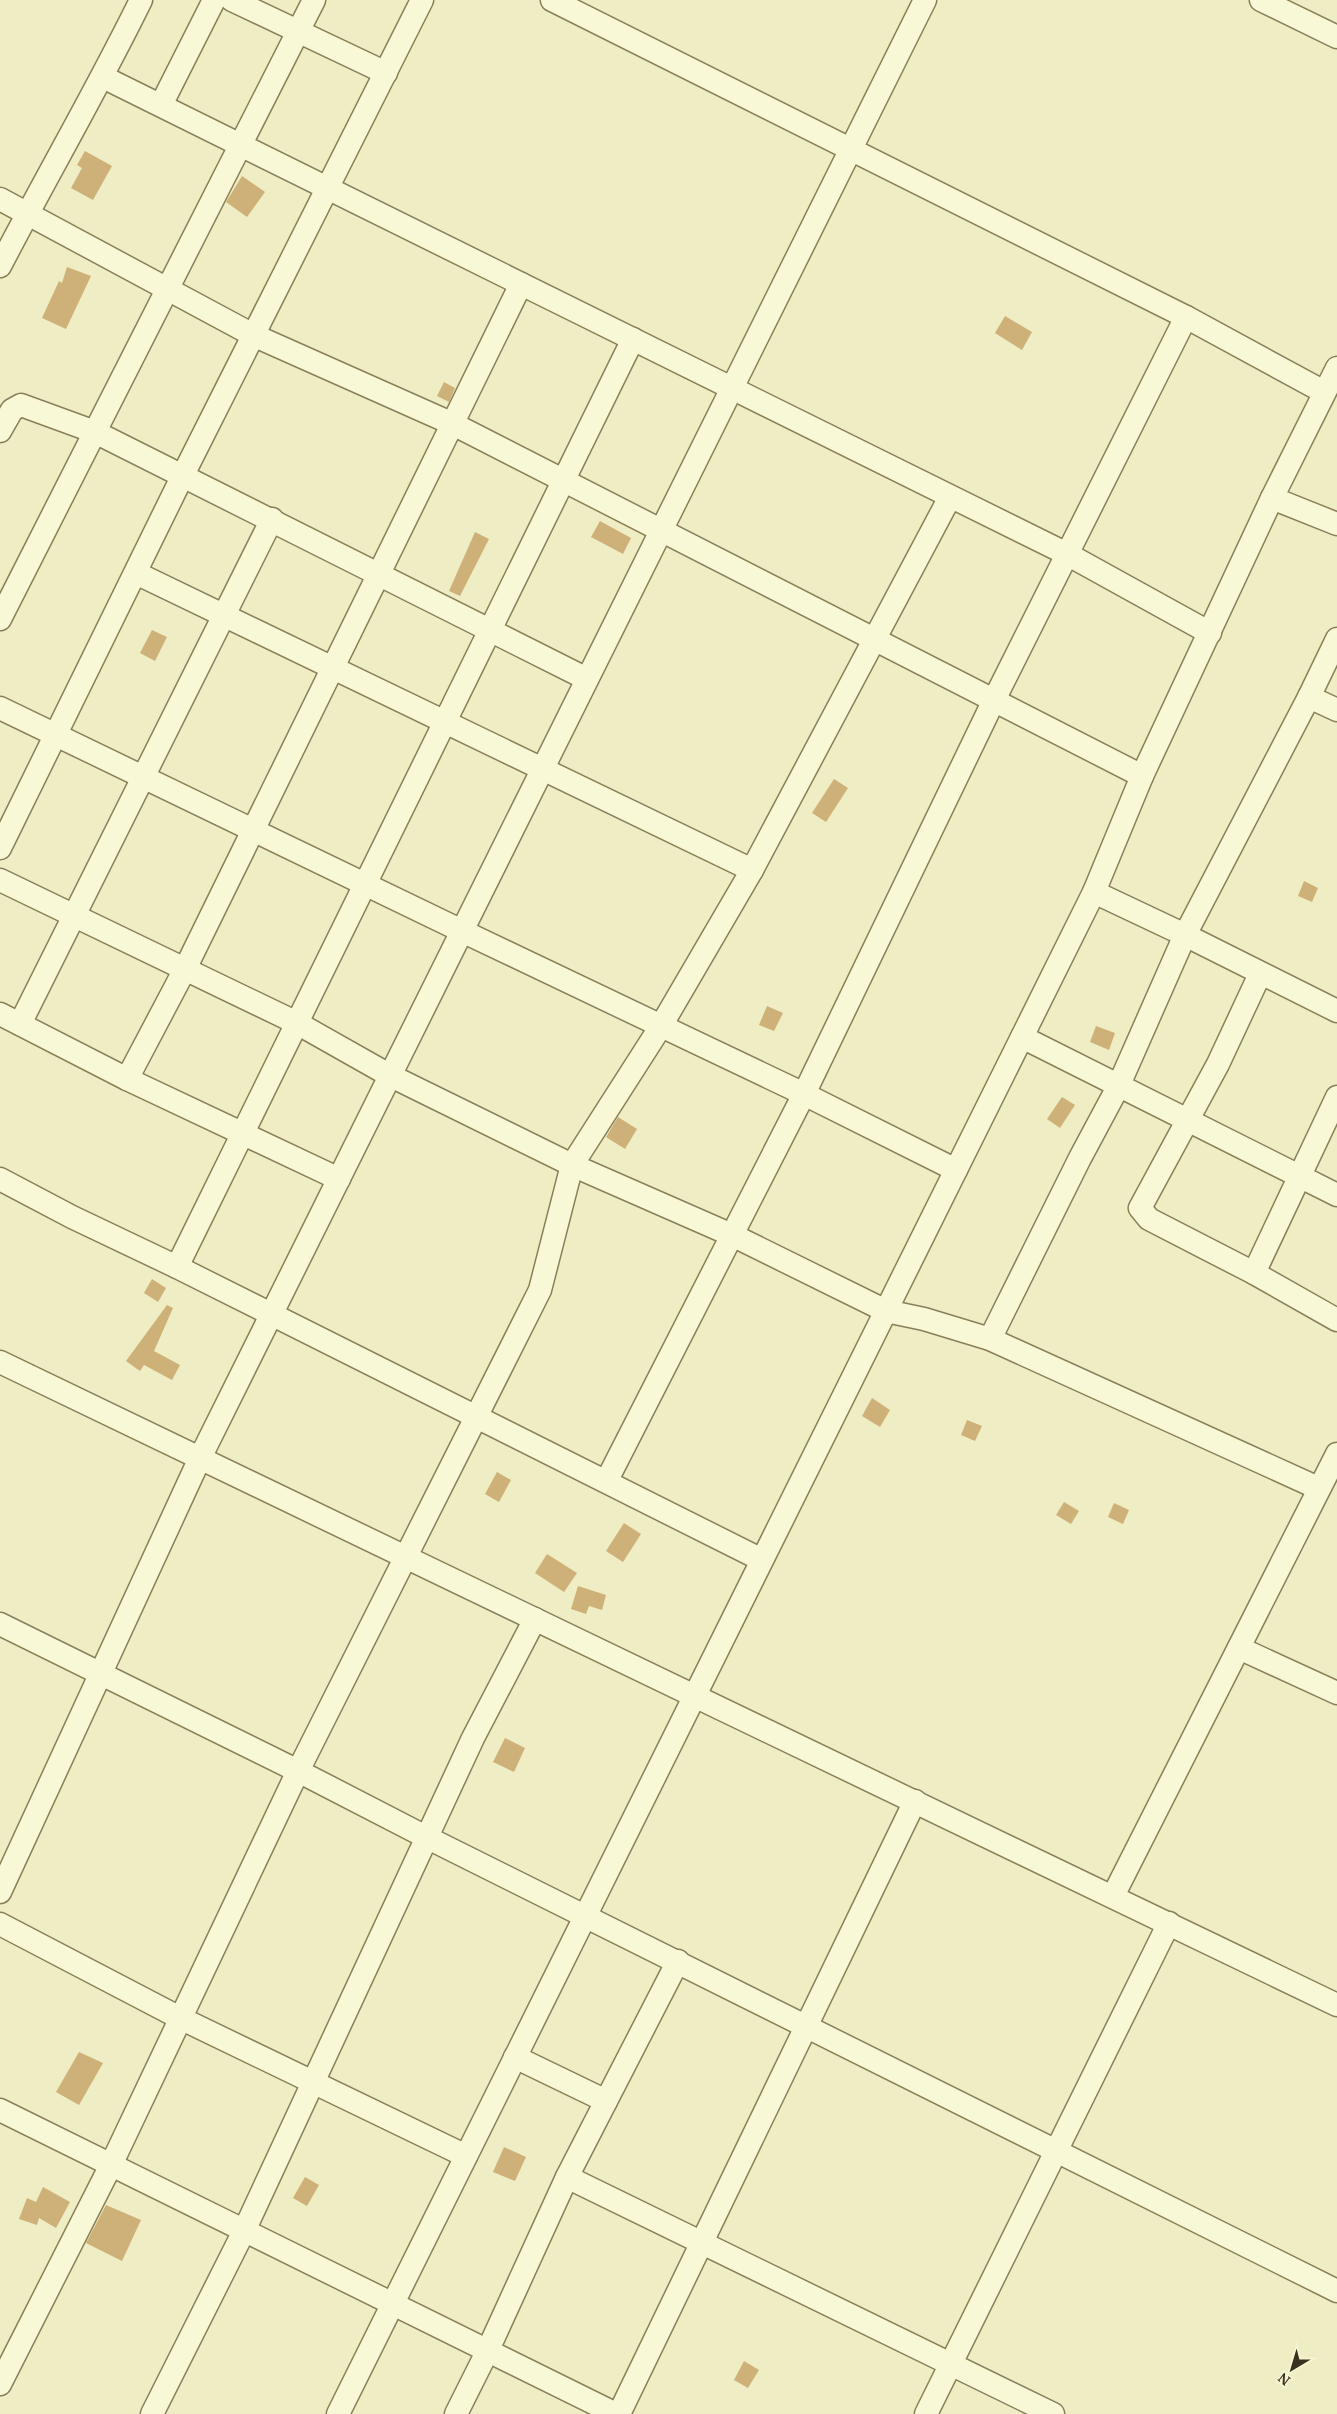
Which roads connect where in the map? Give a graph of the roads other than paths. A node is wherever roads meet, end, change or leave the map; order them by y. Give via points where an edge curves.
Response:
1 (141, 0) edge
2 (214, 0) edge
3 (232, 0) edge
4 (314, 0) edge
5 (422, 0) edge
6 (552, 0) edge
7 (925, 0) edge
8 (1261, 0) edge
9 (298, 31) junction
10 (1337, 37) edge
11 (386, 73) junction
12 (103, 77) junction
13 (161, 106) junction
14 (240, 145) junction
15 (851, 149) junction
16 (327, 188) junction
17 (0, 199) edge
18 (27, 214) junction
19 (0, 266) edge
20 (521, 284) junction
21 (168, 288) junction
22 (1186, 317) junction
23 (253, 335) junction
24 (633, 340) junction
25 (1337, 368) edge
26 (732, 388) junction
27 (1324, 392) junction
28 (453, 424) junction
29 (0, 431) edge
30 (95, 432) junction
31 (183, 475) junction
32 (564, 480) junction
33 (950, 497) junction
34 (1272, 498) junction
35 (272, 519) junction
36 (1337, 524) edge
37 (661, 530) junction
38 (1067, 554) junction
39 (136, 573) junction
40 (379, 574) junction
41 (224, 614) junction
42 (0, 619) edge
43 (490, 630) junction
44 (1210, 633) junction
45 (1337, 639) edge
46 (873, 640) junction
47 (333, 667) junction
48 (587, 679) junction
49 (1309, 697) junction
50 (994, 700) junction
51 (0, 708) edge
52 (1337, 710) edge
53 (445, 722) junction
54 (56, 735) junction
55 (542, 770) junction
56 (1142, 776) junction
57 (143, 777) junction
58 (253, 830) junction
59 (0, 848) edge
60 (752, 870) junction
61 (0, 880) edge
62 (365, 884) junction
63 (1094, 892) junction
64 (74, 914) junction
65 (462, 931) junction
66 (1184, 934) junction
67 (185, 969) junction
68 (1260, 974) junction
69 (1337, 1011) edge
70 (10, 1019) edge
71 (297, 1023) junction
72 (661, 1026) junction
73 (1022, 1037) junction
74 (389, 1075) junction
75 (127, 1079) junction
76 (1118, 1087) junction
77 (804, 1094) junction
78 (1337, 1097) edge
79 (1188, 1120) junction
80 (243, 1133) junction
81 (572, 1165) junction
82 (956, 1170) junction
83 (1300, 1176) junction
84 (0, 1179) edge
85 (338, 1179) junction
86 (1337, 1195) edge
87 (734, 1236) junction
88 (177, 1267) junction
89 (1254, 1273) junction
90 (886, 1311) junction
91 (271, 1314) junction
92 (1337, 1320) edge
93 (990, 1339) junction
94 (0, 1362) edge
95 (477, 1417) junction
96 (1337, 1454) edge
97 (200, 1458) junction
98 (608, 1480) junction
99 (1318, 1488) junction
100 (405, 1558) junction
101 (762, 1560) junction
102 (535, 1619) junction
103 (0, 1624) edge
104 (1239, 1648) junction
105 (100, 1673) junction
106 (1337, 1693) edge
107 (694, 1696) junction
108 (298, 1771) junction
109 (915, 1801) junction
110 (426, 1837) junction
111 (0, 1892) edge
112 (1113, 1896) junction
113 (585, 1916) junction
114 (0, 1924) edge
115 (1169, 1924) junction
116 (678, 1961) junction
117 (1337, 2005) edge
118 (180, 2018) junction
119 (808, 2026) junction
120 (515, 2056) junction
121 (314, 2083) junction
122 (606, 2101) junction
123 (0, 2110) edge
124 (1057, 2151) junction
125 (466, 2156) junction
126 (111, 2165) junction
127 (567, 2177) junction
128 (244, 2230) junction
129 (703, 2244) junction
130 (1337, 2290) edge
131 (392, 2304) junction
132 (487, 2352) junction
133 (951, 2364) junction
134 (0, 2384) edge
135 (152, 2414) edge
136 (338, 2414) edge
137 (456, 2414) edge
138 (618, 2414) edge
139 (926, 2414) edge
140 (1053, 2414) edge

1 - 12 street
2 - 13 street
3 - 9 street
4 - 9 street
5 - 11 street
6 - 15 street
7 - 15 street
8 - 10 street
9 - 11 street
9 - 14 street
11 - 16 street
12 - 13 street
12 - 18 street
13 - 14 street
14 - 16 street
14 - 21 street
15 - 22 street
15 - 26 street
16 - 20 street
16 - 23 street
17 - 18 street
18 - 19 street
18 - 21 street
20 - 24 street
20 - 28 street
21 - 23 street
21 - 30 street
22 - 27 street
22 - 38 street
23 - 28 street
23 - 31 street
24 - 26 street
24 - 32 street
25 - 27 street
26 - 33 street
26 - 37 street
27 - 34 street
28 - 32 street
28 - 40 street
29 - 30 street via 12,410 21,405
30 - 31 street
30 - 42 street
31 - 35 street
31 - 39 street
32 - 37 street
32 - 43 street
33 - 38 street
33 - 46 street
34 - 36 street
34 - 44 street
35 - 40 street
35 - 41 street
37 - 46 street
37 - 48 street
38 - 44 street
38 - 50 street
39 - 41 street
39 - 54 street
40 - 43 street
40 - 47 street
41 - 47 street
41 - 57 street
43 - 48 street
43 - 53 street
44 - 56 street
45 - 49 street
46 - 50 street
46 - 60 street
47 - 53 street
47 - 58 street
48 - 55 street
49 - 52 street
49 - 66 street
50 - 56 street
50 - 77 street
51 - 54 street
53 - 55 street
53 - 62 street
54 - 57 street
54 - 59 street
55 - 60 street
55 - 65 street
56 - 63 street
57 - 58 street
57 - 64 street
58 - 62 street
58 - 67 street
60 - 72 street
61 - 64 street
62 - 65 street
62 - 71 street
63 - 66 street
63 - 73 street
64 - 67 street
64 - 70 street
65 - 72 street
65 - 74 street
66 - 68 street
66 - 76 street
67 - 71 street
67 - 75 street
68 - 69 street
68 - 79 street
70 - 75 street
71 - 74 street
71 - 80 street
72 - 77 street
72 - 81 street
73 - 76 street
73 - 82 street
74 - 81 street
74 - 85 street
75 - 80 street
76 - 79 street
76 - 93 street
77 - 82 street
77 - 87 street
78 - 83 street
79 - 83 street
79 - 89 street via 1140,1208 1149,1219
80 - 85 street
80 - 88 street
81 - 87 street
81 - 95 street via 540,1290
82 - 90 street
83 - 86 street
83 - 89 street
84 - 88 street
85 - 91 street
87 - 90 street
87 - 98 street
88 - 91 street
89 - 92 street
90 - 93 street
90 - 101 street
91 - 95 street
91 - 97 street
93 - 99 street
94 - 97 street
95 - 98 street
95 - 100 street
96 - 99 street
97 - 100 street
97 - 105 street
98 - 101 street
99 - 104 street
100 - 102 street
100 - 108 street
101 - 107 street
102 - 107 street
102 - 110 street
103 - 105 street
104 - 106 street
104 - 112 street
105 - 108 street
105 - 111 street
107 - 109 street
107 - 113 street
108 - 110 street
108 - 118 street
109 - 112 street
109 - 119 street
110 - 113 street
110 - 121 street
112 - 115 street
113 - 116 street
113 - 120 street
114 - 118 street
115 - 117 street
115 - 124 street
116 - 119 street
116 - 122 street
118 - 121 street
118 - 126 street
119 - 124 street
119 - 129 street
120 - 122 street
120 - 125 street
121 - 125 street
121 - 128 street
122 - 127 street
123 - 126 street
124 - 130 street
124 - 133 street
125 - 131 street
126 - 128 street
126 - 134 street
127 - 129 street
127 - 132 street
128 - 131 street
128 - 135 street
129 - 133 street
129 - 138 street
131 - 132 street
131 - 136 street
132 - 137 street
132 - 138 street
133 - 139 street
133 - 140 street

